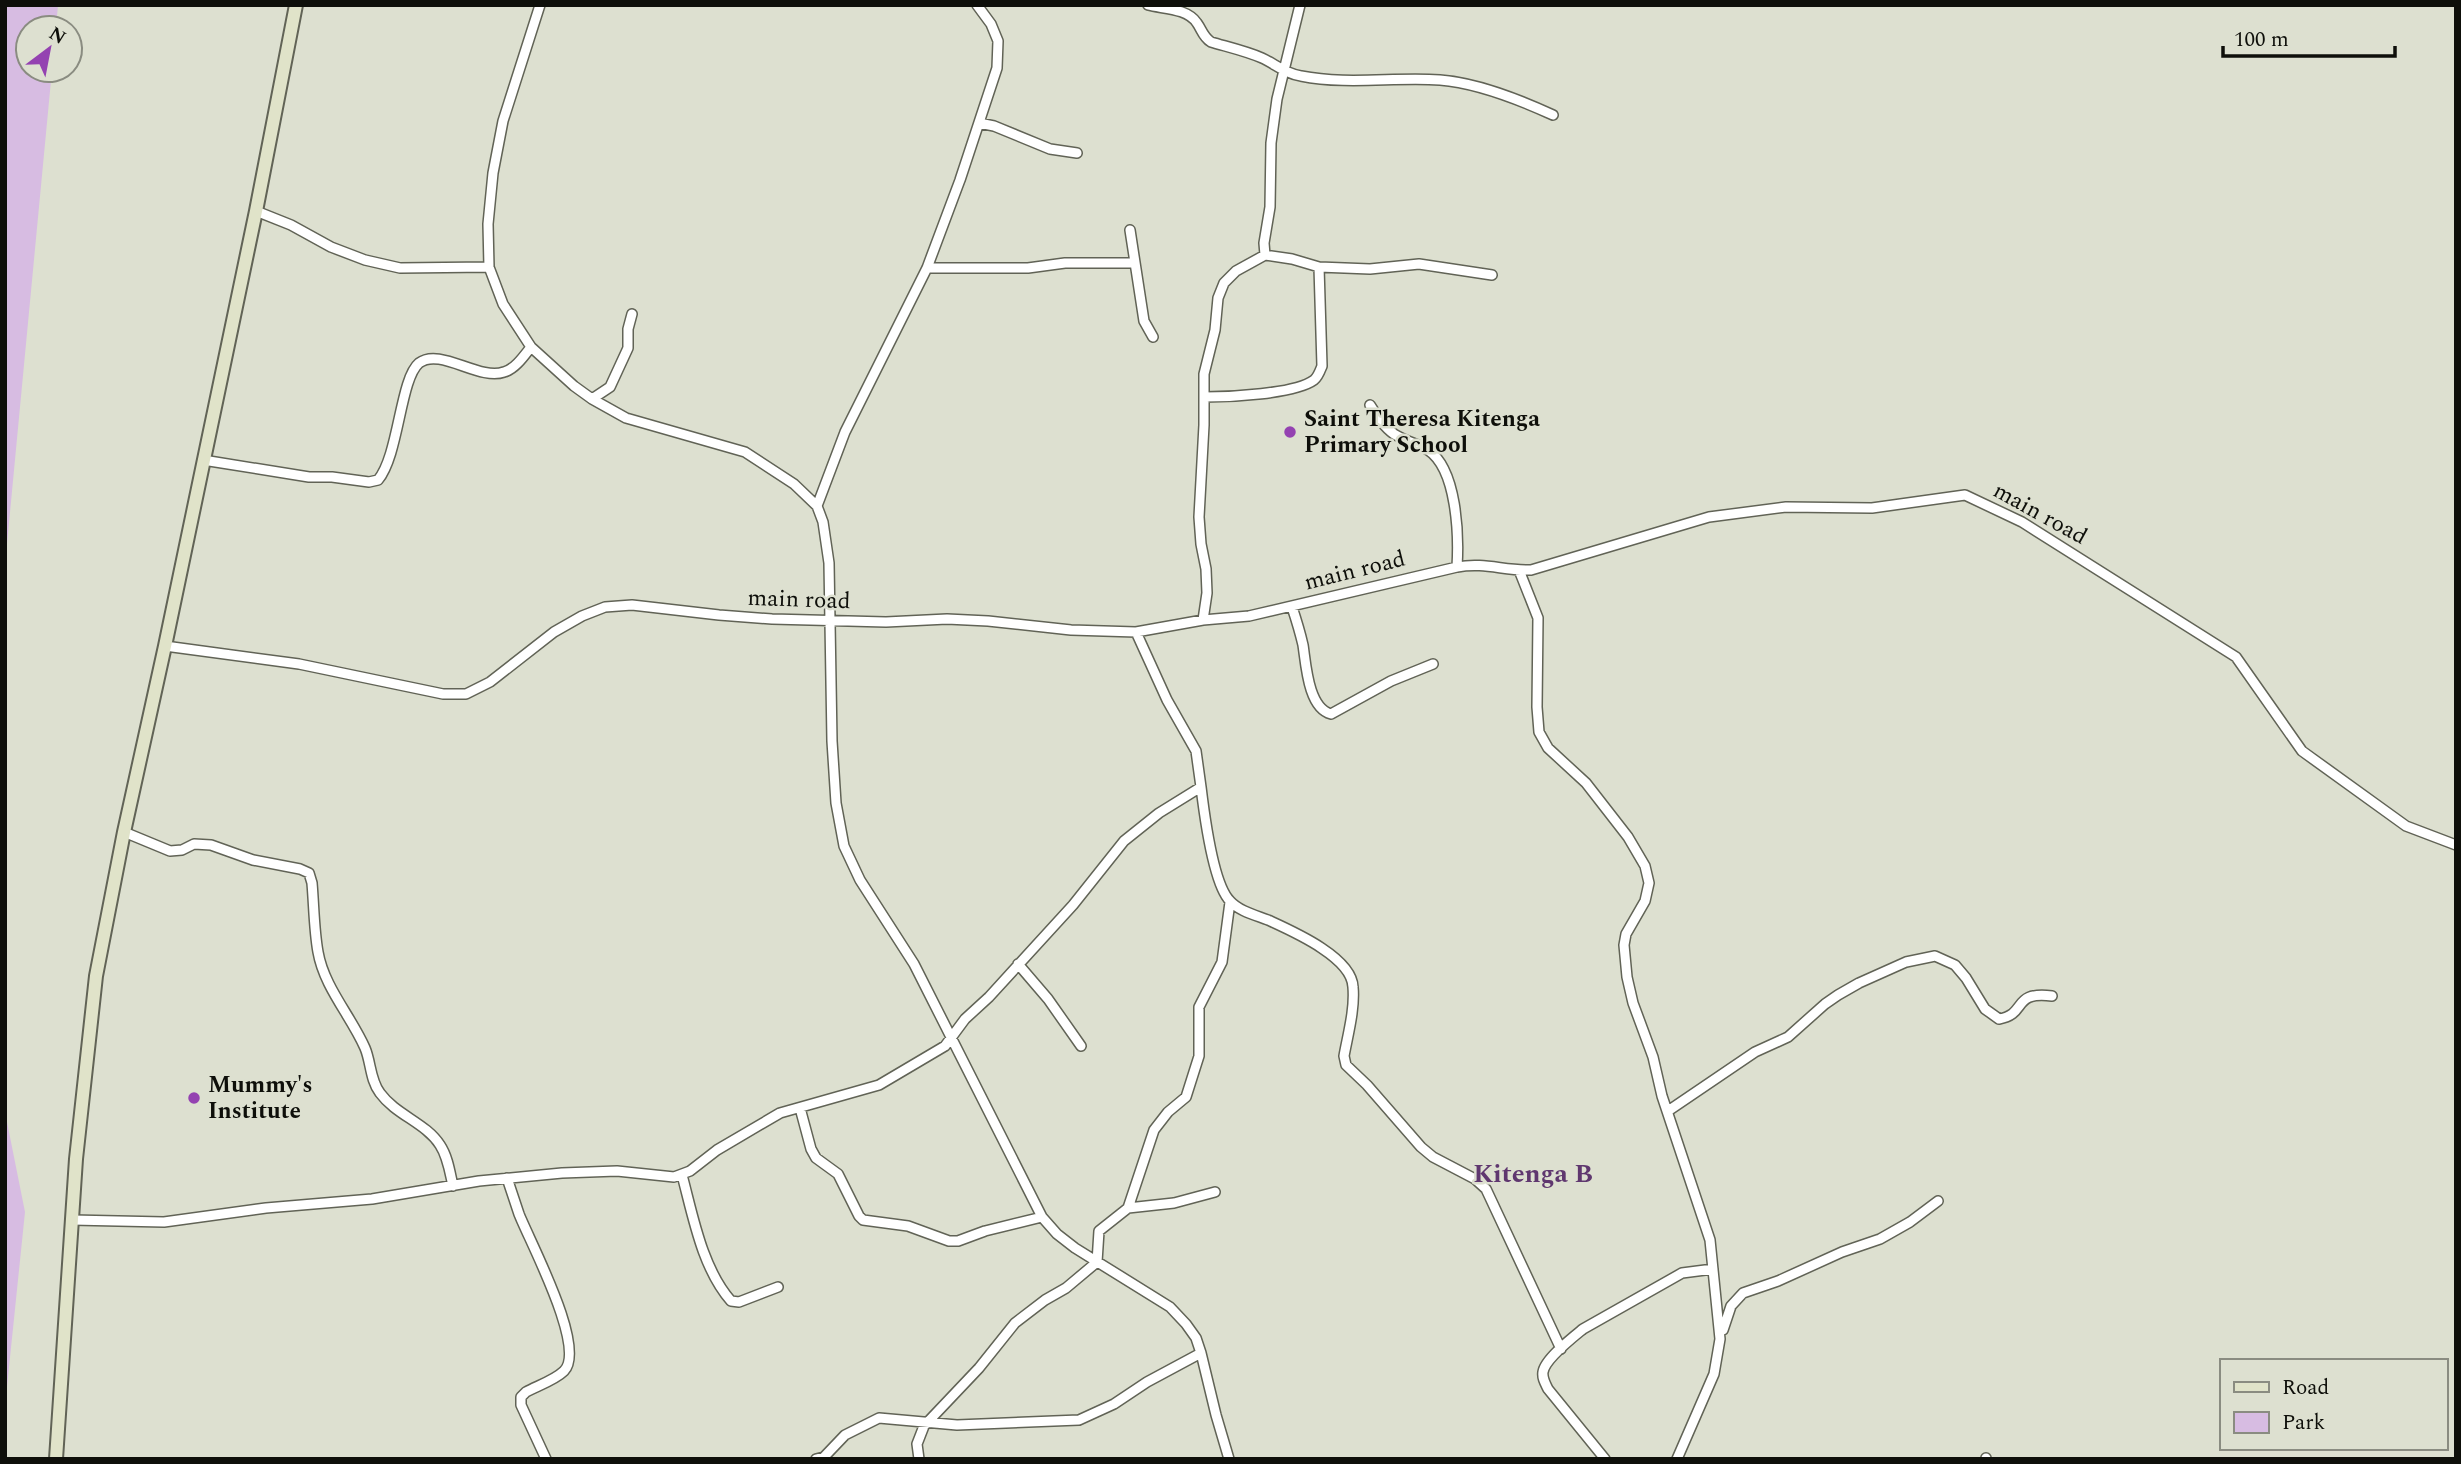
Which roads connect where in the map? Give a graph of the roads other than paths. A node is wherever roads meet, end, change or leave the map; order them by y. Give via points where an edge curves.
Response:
1 (296, 5) edge
2 (540, 5) edge
3 (977, 5) edge
4 (1148, 5) edge
5 (1300, 5) edge
6 (1283, 69) junction
7 (1553, 115) dead end
8 (979, 123) junction
9 (1077, 153) dead end
10 (256, 211) junction
11 (1130, 230) dead end
12 (1265, 255) junction
13 (1134, 263) junction
14 (489, 267) junction
15 (1319, 267) junction
16 (927, 268) junction
17 (1492, 275) dead end
18 (632, 314) dead end
19 (1153, 337) dead end
20 (531, 347) junction
21 (1205, 397) junction
22 (592, 399) junction
23 (1370, 405) dead end
24 (203, 460) junction
25 (817, 506) junction
26 (1457, 567) junction
27 (1519, 570) junction
28 (1292, 607) junction
29 (1203, 620) junction
30 (829, 621) junction
31 (1136, 632) junction
32 (165, 646) junction
33 (1433, 664) dead end
34 (1201, 787) junction
35 (124, 832) junction
36 (2456, 845) edge
37 (1230, 902) junction
38 (1018, 964) junction
39 (2052, 996) dead end
40 (952, 1036) junction
41 (1081, 1046) dead end
42 (800, 1108) junction
43 (1668, 1111) junction
44 (682, 1175) junction
45 (507, 1178) junction
46 (453, 1186) junction
47 (1215, 1192) dead end
48 (1938, 1200) dead end
49 (1128, 1208) junction
50 (1042, 1217) junction
51 (72, 1220) junction
52 (1097, 1262) junction
53 (1713, 1269) junction
54 (778, 1287) dead end
55 (1720, 1339) junction
56 (1561, 1349) junction
57 (1201, 1353) junction
58 (929, 1421) junction
59 (57, 1459) edge
60 (546, 1459) edge
61 (816, 1459) edge
62 (919, 1459) edge
63 (1229, 1459) edge
64 (1605, 1459) edge
65 (1677, 1459) edge

1 - 10 main road
2 - 14 street via 503,121 488,224
3 - 8 street via 998,41 997,68
4 - 6 street via 1182,13 1196,22 1211,42
5 - 6 street
6 - 7 street via 1302,77 1442,80 1480,88
6 - 12 street via 1271,143
8 - 9 street via 1050,149
8 - 16 street
10 - 14 street via 365,260 400,268
10 - 24 main road
11 - 13 street
12 - 15 street
12 - 21 street via 1224,283 1204,374
13 - 16 street
13 - 19 street via 1144,321
14 - 20 street via 503,304
15 - 17 street via 1370,269 1419,264
15 - 21 street via 1322,366 1314,380 1267,392
16 - 25 street via 850,420
18 - 22 street via 628,348 610,387
20 - 22 street
20 - 24 street via 512,369 494,374 438,359 419,363 388,465 378,480 309,477
21 - 29 street via 1199,517 1206,569
22 - 25 street via 626,418 745,452 794,484
23 - 26 street via 1393,433 1440,460 1456,520
24 - 32 main road
25 - 30 street via 828,563
26 - 27 street, main road via 1475,564
26 - 28 street, main road
27 - 36 street, main road via 1709,517 1786,507 1872,508 1965,495 2022,522 2236,657 2302,751 2406,826
27 - 43 street via 1538,618 1539,732 1548,748 1586,783 1645,866 1649,883 1624,945 1633,1003
28 - 29 street, main road
28 - 33 street via 1311,688 1326,712 1331,714
29 - 31 street, main road
30 - 31 street, main road via 947,619
30 - 32 street, main road via 632,605 605,607 554,632 490,682 466,694 443,694 299,664
30 - 40 street via 833,766 844,846
31 - 34 street via 1196,751
32 - 35 main road
34 - 37 street via 1210,847
34 - 38 street via 1124,841
35 - 46 street via 170,851 211,845 309,873 318,954 353,1021 374,1082 380,1094 440,1146
35 - 51 main road via 96,976
37 - 49 street via 1222,962 1199,1007 1199,1056 1186,1097 1154,1130
37 - 56 street via 1298,934 1350,973 1353,986 1346,1065 1433,1157 1486,1189
38 - 40 street
38 - 41 street
39 - 43 street via 2027,996 2008,1017 1999,1019 1985,1009 1955,965 1935,956 1906,961 1838,995 1788,1037 1755,1052
40 - 42 street via 932,1055 879,1085
40 - 50 street
42 - 44 street via 766,1120
42 - 50 street via 816,1158 838,1174 863,1220 908,1226 958,1241
43 - 53 street via 1705,1220
44 - 45 street via 617,1171
44 - 54 street via 698,1233 731,1301
45 - 46 street
45 - 60 street via 561,1311 571,1348 565,1371 521,1397
46 - 51 street via 164,1222
47 - 49 street
48 - 55 street via 1880,1239 1743,1293 1731,1306
49 - 52 street via 1099,1231
50 - 52 street via 1057,1234
51 - 59 main road
52 - 57 street via 1170,1307 1196,1338
52 - 58 street via 1015,1324
53 - 55 street
53 - 56 street via 1682,1273 1583,1329
55 - 65 street via 1714,1374
56 - 64 street via 1544,1367 1543,1380
57 - 58 street via 1079,1420 957,1425
57 - 63 street
58 - 61 street via 879,1418 845,1435 824,1457
58 - 62 street via 919,1435

